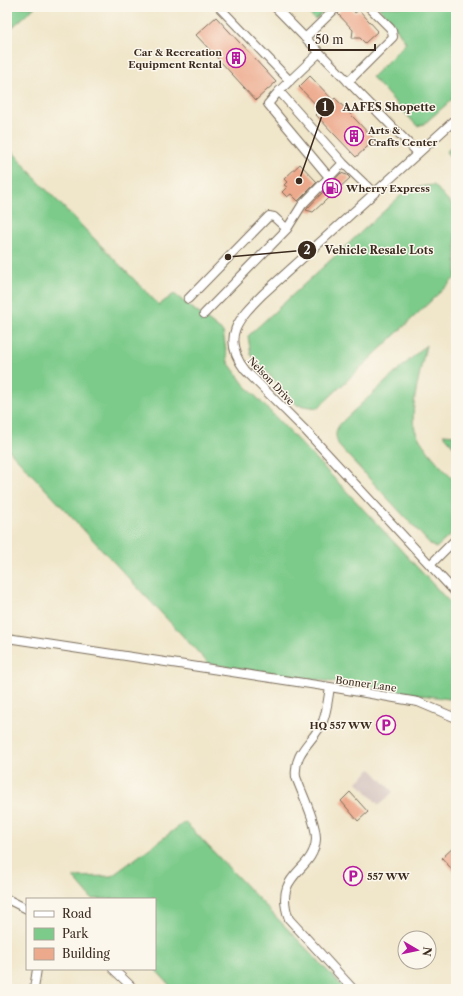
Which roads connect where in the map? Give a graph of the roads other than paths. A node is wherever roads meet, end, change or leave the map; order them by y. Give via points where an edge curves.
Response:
1 (219, 7) edge
2 (275, 7) edge
3 (337, 7) edge
4 (369, 7) edge
5 (305, 38) junction
6 (319, 53) junction
7 (290, 81) junction
8 (348, 82) junction
9 (279, 91) junction
10 (456, 119) edge
11 (418, 153) junction
12 (343, 163) junction
13 (329, 177) junction
14 (374, 194) junction
15 (287, 230) junction
16 (188, 299) dead end
17 (204, 314) dead end
18 (456, 539) edge
19 (430, 565) junction
20 (456, 593) edge
21 (7, 638) edge
22 (330, 687) junction
23 (456, 718) edge
24 (7, 899) edge
25 (26, 908) edge
26 (37, 970) edge
27 (114, 970) edge
28 (34, 989) edge
29 (134, 989) edge
30 (353, 989) edge

1 - 7 street
2 - 5 street
3 - 5 street
4 - 8 street via 390,28 393,37
5 - 6 street
6 - 7 street
6 - 8 street
7 - 9 street
8 - 11 street
9 - 12 street
9 - 13 street via 268,102 268,106
10 - 11 street, Nelson Drive
11 - 14 street, Nelson Drive
12 - 13 street
12 - 14 street
13 - 15 street via 302,205
14 - 19 street, Nelson Drive via 263,294 237,325 232,344 234,353 245,370
15 - 16 street via 274,217 269,216
15 - 17 street
18 - 19 street
19 - 20 street, Nelson Drive
21 - 22 street
22 - 23 street, Bonner Lane via 418,702
22 - 30 street, Bonner Lane via 323,722 303,749 295,769 315,827 316,839 308,858 289,881 285,891 285,907 288,919
24 - 25 street
26 - 28 street
27 - 29 street

